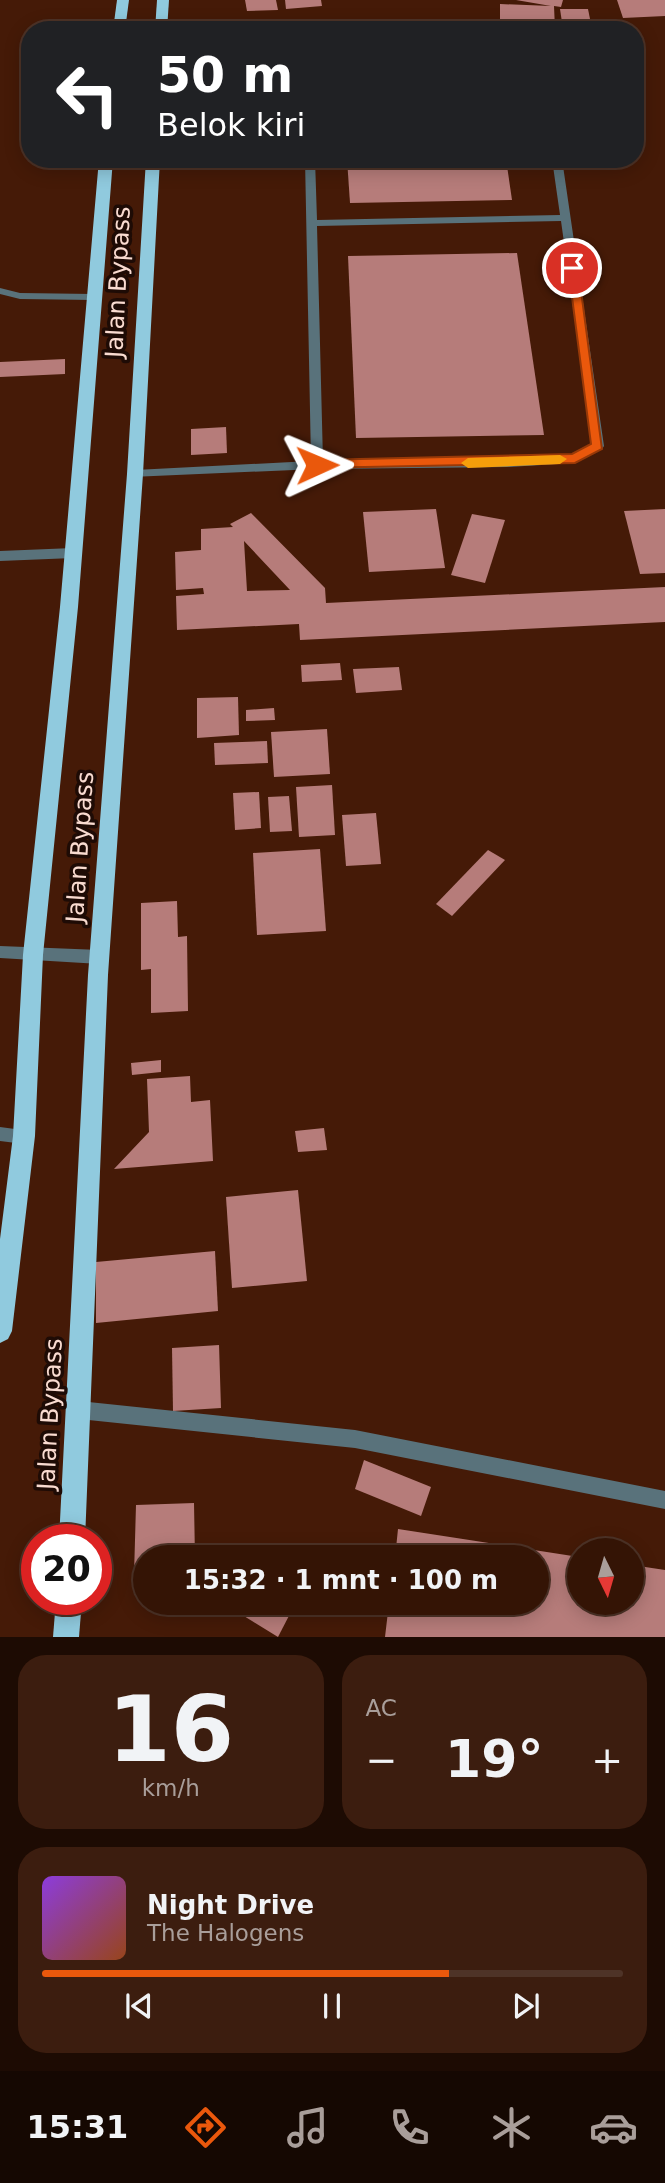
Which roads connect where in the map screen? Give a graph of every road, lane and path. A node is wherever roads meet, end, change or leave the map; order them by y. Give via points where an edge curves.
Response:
1 (123, 0) edge
2 (163, 0) edge
3 (120, 21) edge
4 (162, 21) edge
5 (105, 168) edge
6 (152, 168) edge
7 (310, 168) edge
8 (558, 168) edge
9 (565, 218) junction
10 (312, 223) junction
11 (0, 291) edge
12 (93, 297) junction
13 (317, 465) junction
14 (135, 474) junction
15 (73, 553) junction
16 (0, 556) edge
17 (0, 952) edge
18 (33, 954) junction
19 (100, 957) junction
20 (0, 1134) edge
21 (24, 1136) junction
22 (0, 1331) edge
23 (79, 1410) junction
24 (665, 1500) edge
25 (73, 1524) edge
26 (68, 1615) edge
27 (66, 1637) edge

1 - 3 highway
2 - 4 highway
5 - 12 highway, Jalan Bypass
6 - 14 highway, Jalan Bypass
7 - 10 lane
8 - 9 lane
9 - 10 lane
9 - 13 lane via 598,446 575,458
10 - 13 lane
11 - 12 lane via 20,296
12 - 15 highway, Jalan Bypass
13 - 14 lane
14 - 19 highway, Jalan Bypass
15 - 16 lane
15 - 18 highway, Jalan Bypass
17 - 18 lane
18 - 19 lane
18 - 21 highway, Jalan Bypass
19 - 23 highway, Jalan Bypass
20 - 21 lane
21 - 22 highway, Jalan Bypass
23 - 24 lane via 355,1439
23 - 25 highway, Jalan Bypass
26 - 27 highway

